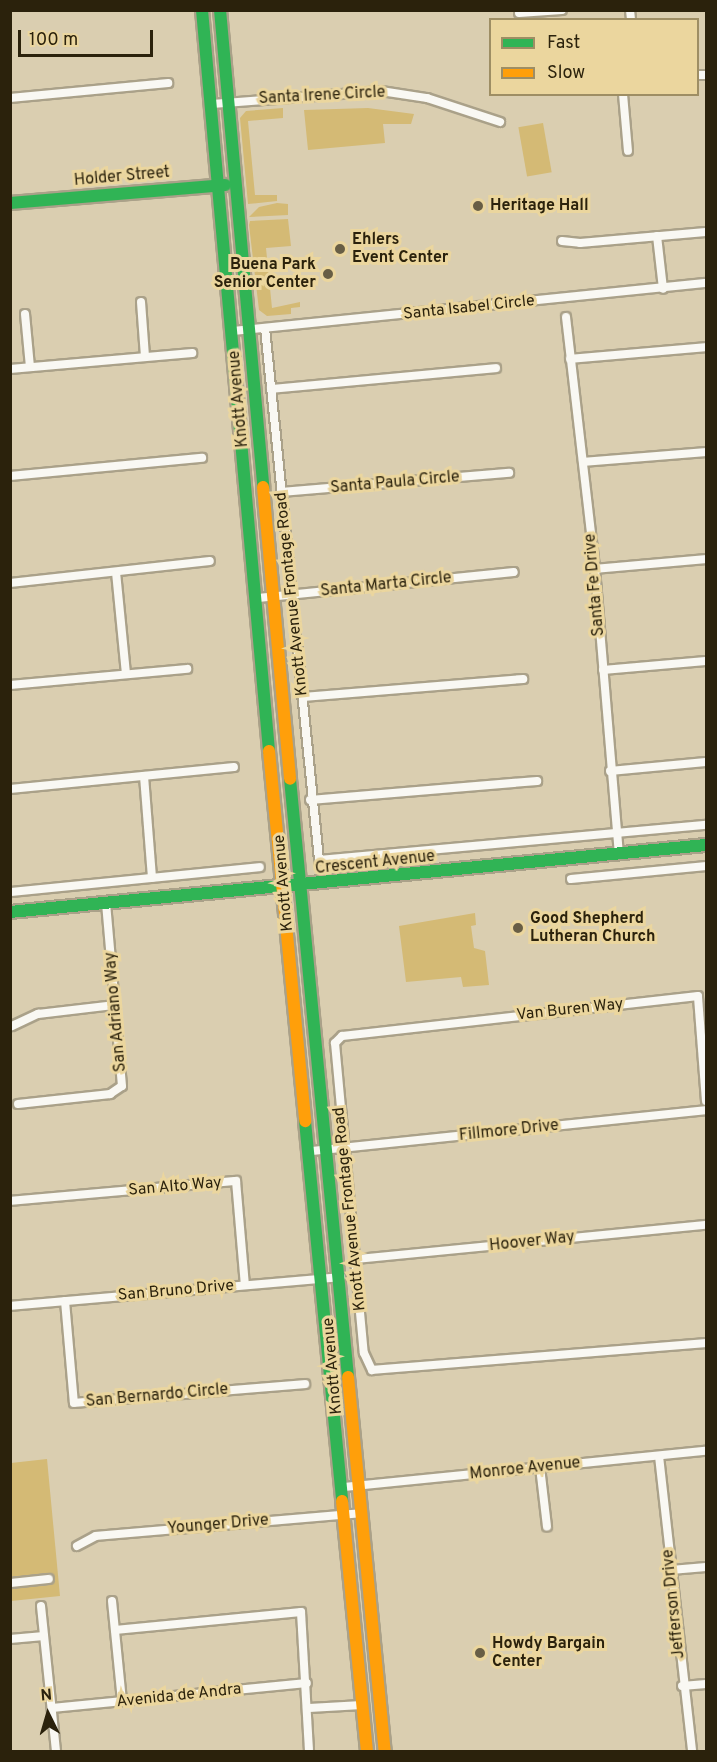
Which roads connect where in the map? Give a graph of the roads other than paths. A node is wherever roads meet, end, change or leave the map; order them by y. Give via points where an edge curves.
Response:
1 (202, 10) edge
2 (220, 10) edge
3 (562, 10) edge
4 (519, 13) dead end
5 (168, 83) dead end
6 (623, 96) edge
7 (10, 98) edge
8 (228, 102) junction
9 (212, 104) junction
10 (500, 122) dead end
11 (628, 151) dead end
12 (236, 184) junction
13 (219, 185) junction
14 (10, 203) edge
15 (706, 232) edge
16 (657, 236) junction
17 (562, 242) dead end
18 (706, 283) edge
19 (663, 289) junction
20 (141, 302) dead end
21 (25, 314) dead end
22 (566, 317) dead end
23 (265, 328) junction
24 (249, 329) junction
25 (232, 331) junction
26 (706, 347) edge
27 (192, 353) dead end
28 (145, 357) junction
29 (570, 360) junction
30 (30, 367) junction
31 (496, 368) dead end
32 (10, 369) edge
33 (271, 390) junction
34 (706, 452) edge
35 (202, 458) dead end
36 (583, 462) junction
37 (509, 473) dead end
38 (10, 476) edge
39 (281, 492) junction
40 (706, 559) edge
41 (210, 561) dead end
42 (595, 569) junction
43 (116, 572) junction
44 (514, 572) dead end
45 (10, 583) edge
46 (292, 594) junction
47 (275, 597) junction
48 (258, 598) junction
49 (706, 661) edge
50 (187, 669) dead end
51 (603, 670) junction
52 (126, 674) junction
53 (523, 679) dead end
54 (10, 685) edge
55 (303, 697) junction
56 (706, 762) edge
57 (234, 767) dead end
58 (610, 771) junction
59 (144, 776) junction
60 (537, 781) dead end
61 (10, 789) edge
62 (310, 800) junction
63 (706, 825) edge
64 (617, 834) junction
65 (706, 845) edge
66 (619, 854) junction
67 (319, 860) joint
68 (706, 866) edge
69 (260, 867) dead end
70 (152, 878) junction
71 (571, 879) dead end
72 (300, 887) junction
73 (282, 889) junction
74 (10, 892) edge
75 (106, 902) junction
76 (10, 912) edge
77 (115, 1005) junction
78 (12, 1026) dead end
79 (338, 1038) joint
80 (317, 1044) junction
81 (299, 1046) junction
82 (706, 1101) edge
83 (18, 1104) dead end
84 (706, 1110) edge
85 (344, 1147) junction
86 (328, 1149) junction
87 (311, 1151) junction
88 (10, 1202) edge
89 (706, 1225) edge
90 (357, 1259) junction
91 (341, 1277) junction
92 (323, 1278) junction
93 (245, 1285) junction
94 (65, 1301) junction
95 (10, 1306) edge
96 (706, 1343) edge
97 (305, 1384) dead end
98 (706, 1451) edge
99 (660, 1456) junction
100 (540, 1467) junction
101 (359, 1485) junction
102 (342, 1487) junction
103 (362, 1513) junction
104 (345, 1514) junction
105 (547, 1527) dead end
106 (77, 1546) dead end
107 (706, 1567) edge
108 (671, 1570) junction
109 (49, 1579) dead end
110 (10, 1583) edge
111 (112, 1601) dead end
112 (41, 1606) dead end
113 (115, 1629) junction
114 (44, 1636) junction
115 (10, 1640) edge
116 (307, 1683) junction
117 (706, 1684) edge
118 (682, 1686) junction
119 (122, 1701) junction
120 (380, 1704) junction
121 (362, 1705) junction
122 (52, 1708) junction
123 (309, 1708) junction
124 (310, 1751) edge
125 (56, 1752) edge
126 (367, 1752) edge
127 (385, 1752) edge
128 (692, 1752) edge

1 - 9 main road, Knott Avenue
2 - 8 main road, Knott Avenue
3 - 4 street
5 - 7 street
6 - 11 street
8 - 9 street, Santa Irene Circle
8 - 10 street, Santa Irene Circle via 381,91 428,98
8 - 12 main road, Knott Avenue
9 - 13 main road, Knott Avenue
12 - 13 main road, Holder Street
12 - 24 main road, Knott Avenue
13 - 14 main road, Holder Street
13 - 25 main road, Knott Avenue
15 - 16 street
16 - 17 street
16 - 19 street
18 - 19 street, Santa Isabel Circle
19 - 23 street, Santa Isabel Circle
20 - 28 street
21 - 30 street
22 - 29 street, Santa Fe Drive
23 - 24 street, Santa Isabel Circle
23 - 33 street, Knott Avenue Frontage Road
24 - 25 street, Santa Isabel Circle
24 - 47 main road, Knott Avenue
25 - 48 main road, Knott Avenue
26 - 29 street
27 - 28 street
28 - 30 street
29 - 36 street, Santa Fe Drive
30 - 32 street
31 - 33 street
33 - 39 street, Knott Avenue Frontage Road
34 - 36 street
35 - 38 street
36 - 42 street, Santa Fe Drive
37 - 39 street, Santa Paula Circle
39 - 46 street, Knott Avenue Frontage Road
40 - 42 street
41 - 43 street
42 - 51 street, Santa Fe Drive
43 - 45 street
43 - 52 street
44 - 46 street, Santa Marta Circle
46 - 47 street, Santa Marta Circle
46 - 55 street, Knott Avenue Frontage Road
47 - 48 street, Santa Marta Circle
47 - 72 main road, Knott Avenue
48 - 73 main road, Knott Avenue
49 - 51 street
50 - 52 street
51 - 58 street, Santa Fe Drive
52 - 54 street
53 - 55 street
55 - 62 street, Knott Avenue Frontage Road
56 - 58 street
57 - 59 street
58 - 64 street, Santa Fe Drive
59 - 61 street
59 - 70 street
60 - 62 street
62 - 67 street, Knott Avenue Frontage Road
63 - 64 street, Crescent Avenue
64 - 66 street, Santa Fe Drive
64 - 67 street, Crescent Avenue
65 - 66 main road, Crescent Avenue
66 - 72 main road, Crescent Avenue
68 - 71 street
69 - 70 street
70 - 74 street
72 - 73 main road, Crescent Avenue
72 - 80 main road, Knott Avenue
73 - 75 main road, Crescent Avenue
73 - 81 main road, Knott Avenue
75 - 76 main road, Crescent Avenue
75 - 77 street, San Adriano Way
77 - 78 street via 38,1014
77 - 83 street, San Adriano Way via 122,1086 110,1094
79 - 82 street, Van Buren Way via 698,996
79 - 85 street, Knott Avenue Frontage Road via 335,1043
80 - 81 main road
80 - 86 main road, Knott Avenue
81 - 87 main road, Knott Avenue
84 - 85 street, Fillmore Drive
85 - 86 street, Fillmore Drive
85 - 90 street, Knott Avenue Frontage Road
86 - 87 street, Fillmore Drive
86 - 91 main road, Knott Avenue
87 - 92 main road, Knott Avenue
88 - 93 street, San Alto Way via 236,1181
89 - 90 street, Hoover Way
90 - 96 street, Knott Avenue Frontage Road via 364,1353 367,1365 379,1372
91 - 92 street, San Bruno Drive
91 - 101 main road, Knott Avenue
92 - 93 street, San Bruno Drive
92 - 102 main road, Knott Avenue
93 - 94 street, San Bruno Drive
94 - 95 street, San Bruno Drive
94 - 97 street, San Bernardo Circle via 74,1403
98 - 99 street, Monroe Avenue
99 - 100 street, Monroe Avenue
99 - 108 street, Jefferson Drive
100 - 101 street, Monroe Avenue
100 - 105 street
101 - 102 street, Monroe Avenue
101 - 103 main road, Knott Avenue
102 - 104 main road, Knott Avenue
103 - 104 street, Younger Drive
103 - 120 main road, Knott Avenue
104 - 106 street, Younger Drive via 96,1536
104 - 121 main road, Knott Avenue
107 - 108 street
108 - 118 street, Jefferson Drive
109 - 110 street
111 - 113 street
112 - 114 street
113 - 116 street via 301,1612
113 - 119 street
114 - 115 street
114 - 122 street
116 - 119 street, Avenida de Andra
116 - 123 street
117 - 118 street
118 - 128 street, Jefferson Drive
119 - 122 street, Avenida de Andra
120 - 121 main road
120 - 127 main road, Knott Avenue
121 - 123 street
121 - 126 main road, Knott Avenue
122 - 125 street
123 - 124 street

